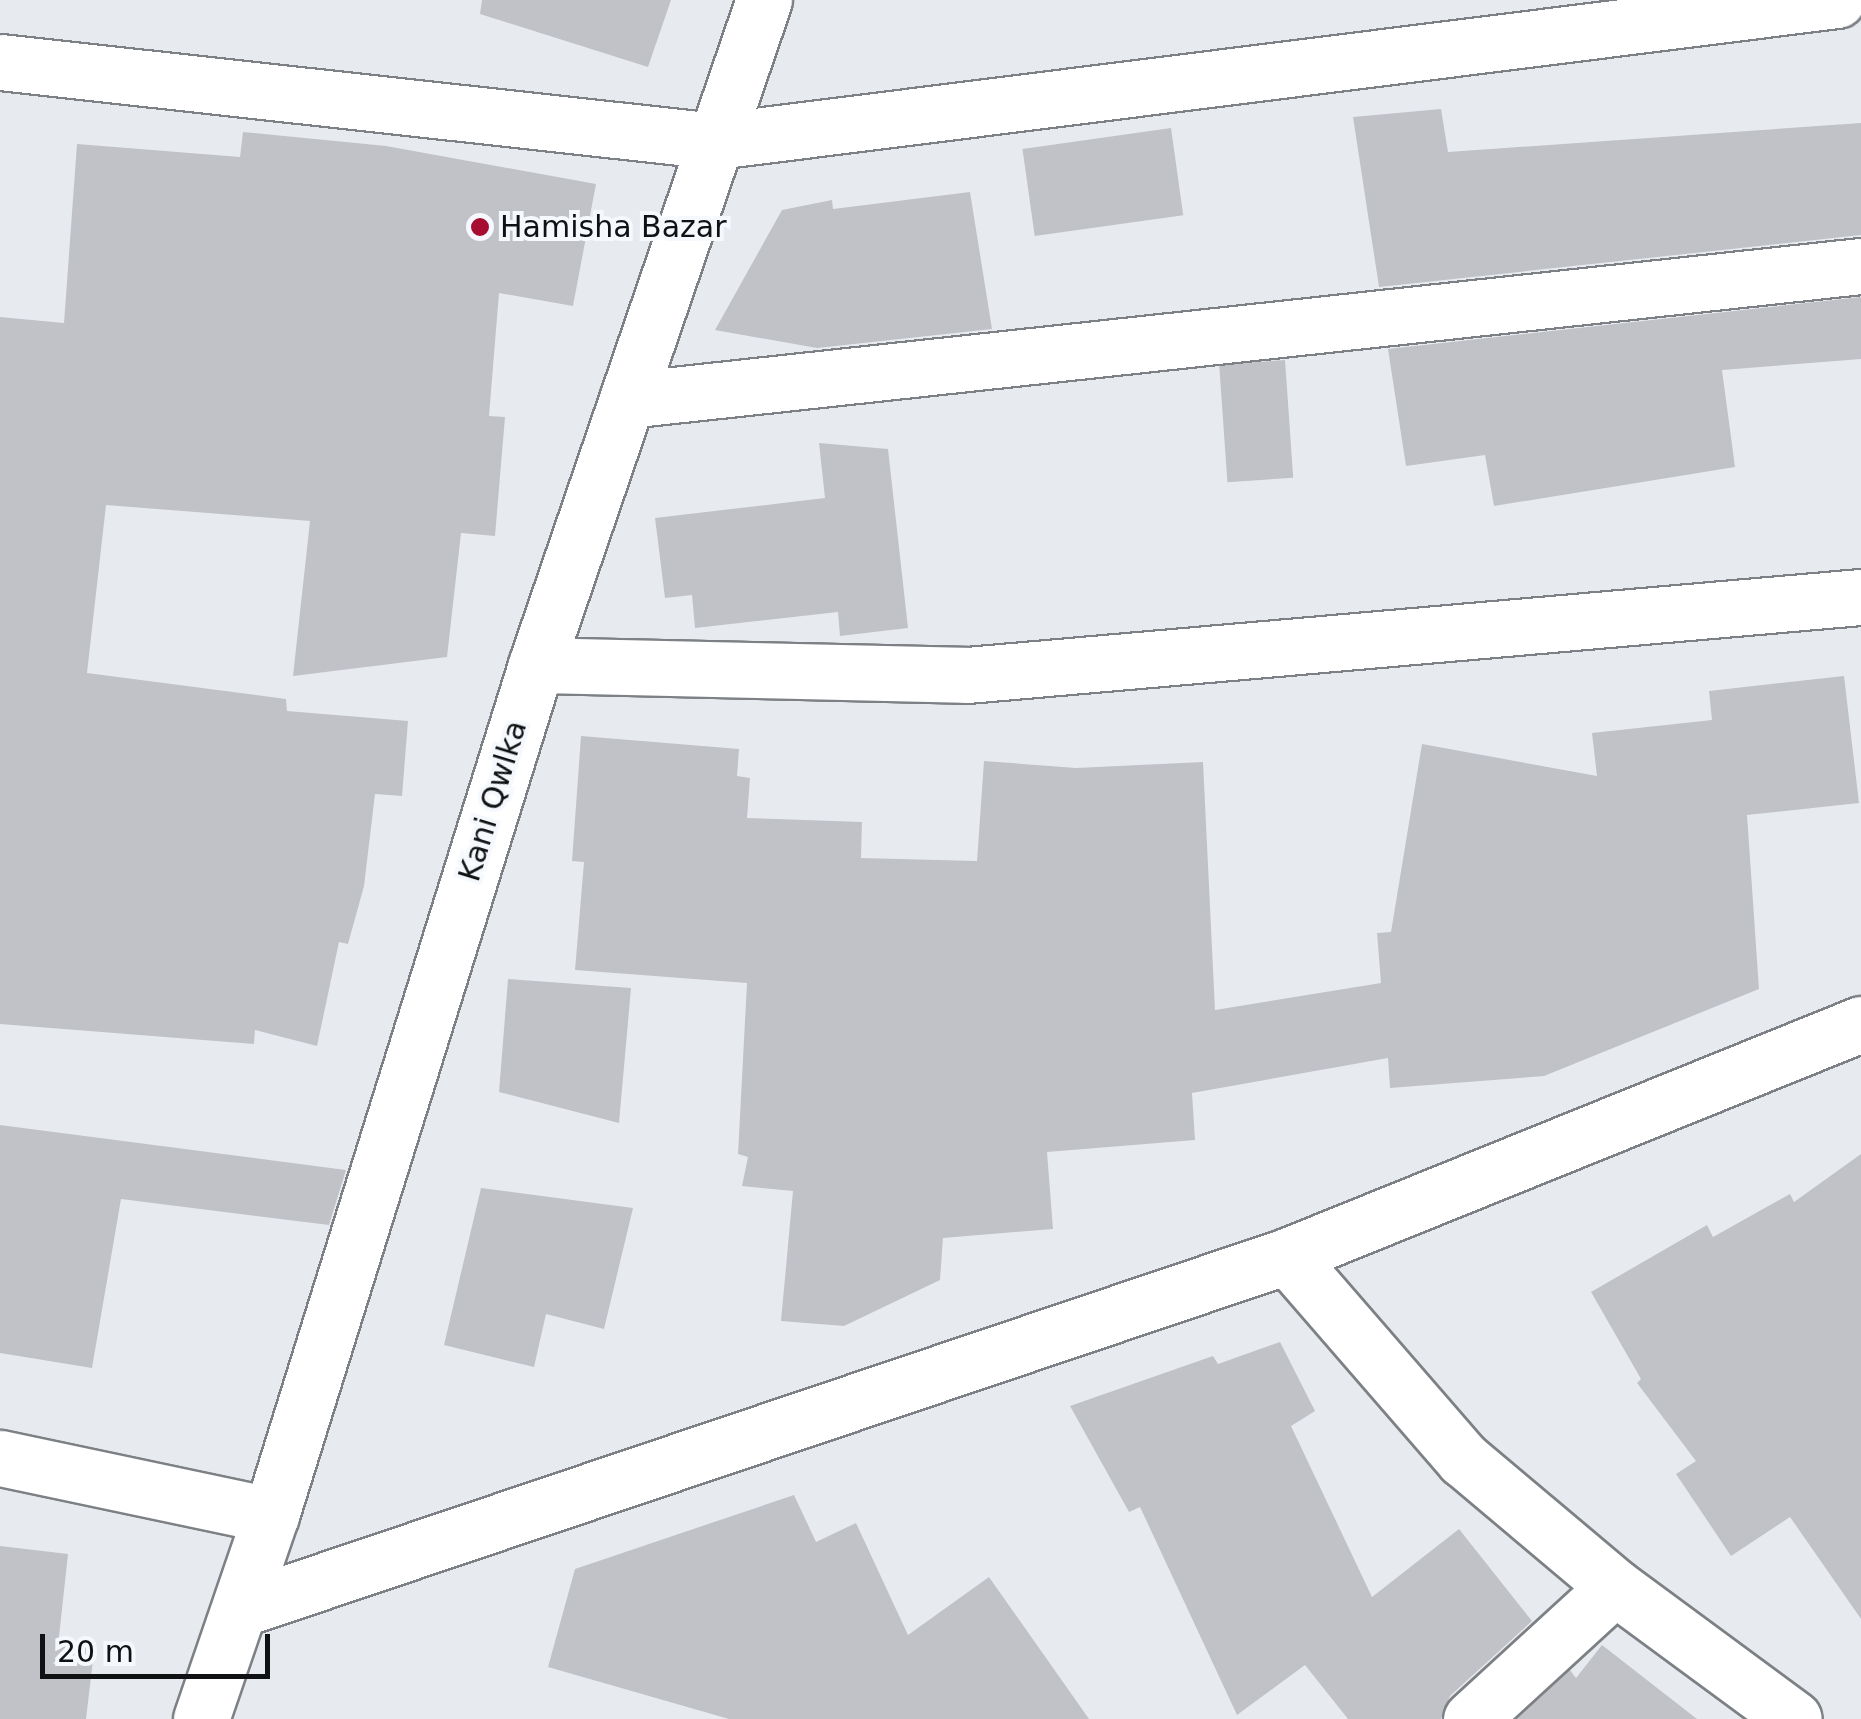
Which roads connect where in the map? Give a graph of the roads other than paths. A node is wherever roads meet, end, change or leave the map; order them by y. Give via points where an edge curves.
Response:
1 (764, 0) edge
2 (1837, 0) edge
3 (0, 62) edge
4 (716, 141) junction
5 (1861, 266) edge
6 (627, 400) junction
7 (1861, 597) edge
8 (536, 665) junction
9 (1861, 1024) edge
10 (1287, 1256) junction
11 (0, 1458) edge
12 (271, 1516) junction
13 (1615, 1586) junction
14 (240, 1609) junction
15 (201, 1719) edge
16 (1471, 1719) edge
17 (1794, 1719) edge

1 - 4 street, Kani Qwlka
2 - 4 street
3 - 4 street
4 - 6 street, Kani Qwlka
5 - 6 street
6 - 8 street, Kani Qwlka
7 - 8 street via 967,675
8 - 12 street, Kani Qwlka
9 - 10 street
10 - 13 street via 1463,1459
10 - 14 street
11 - 12 street
12 - 14 street, Kani Qwlka
13 - 16 street
13 - 17 street
14 - 15 street, Kani Qwlka

